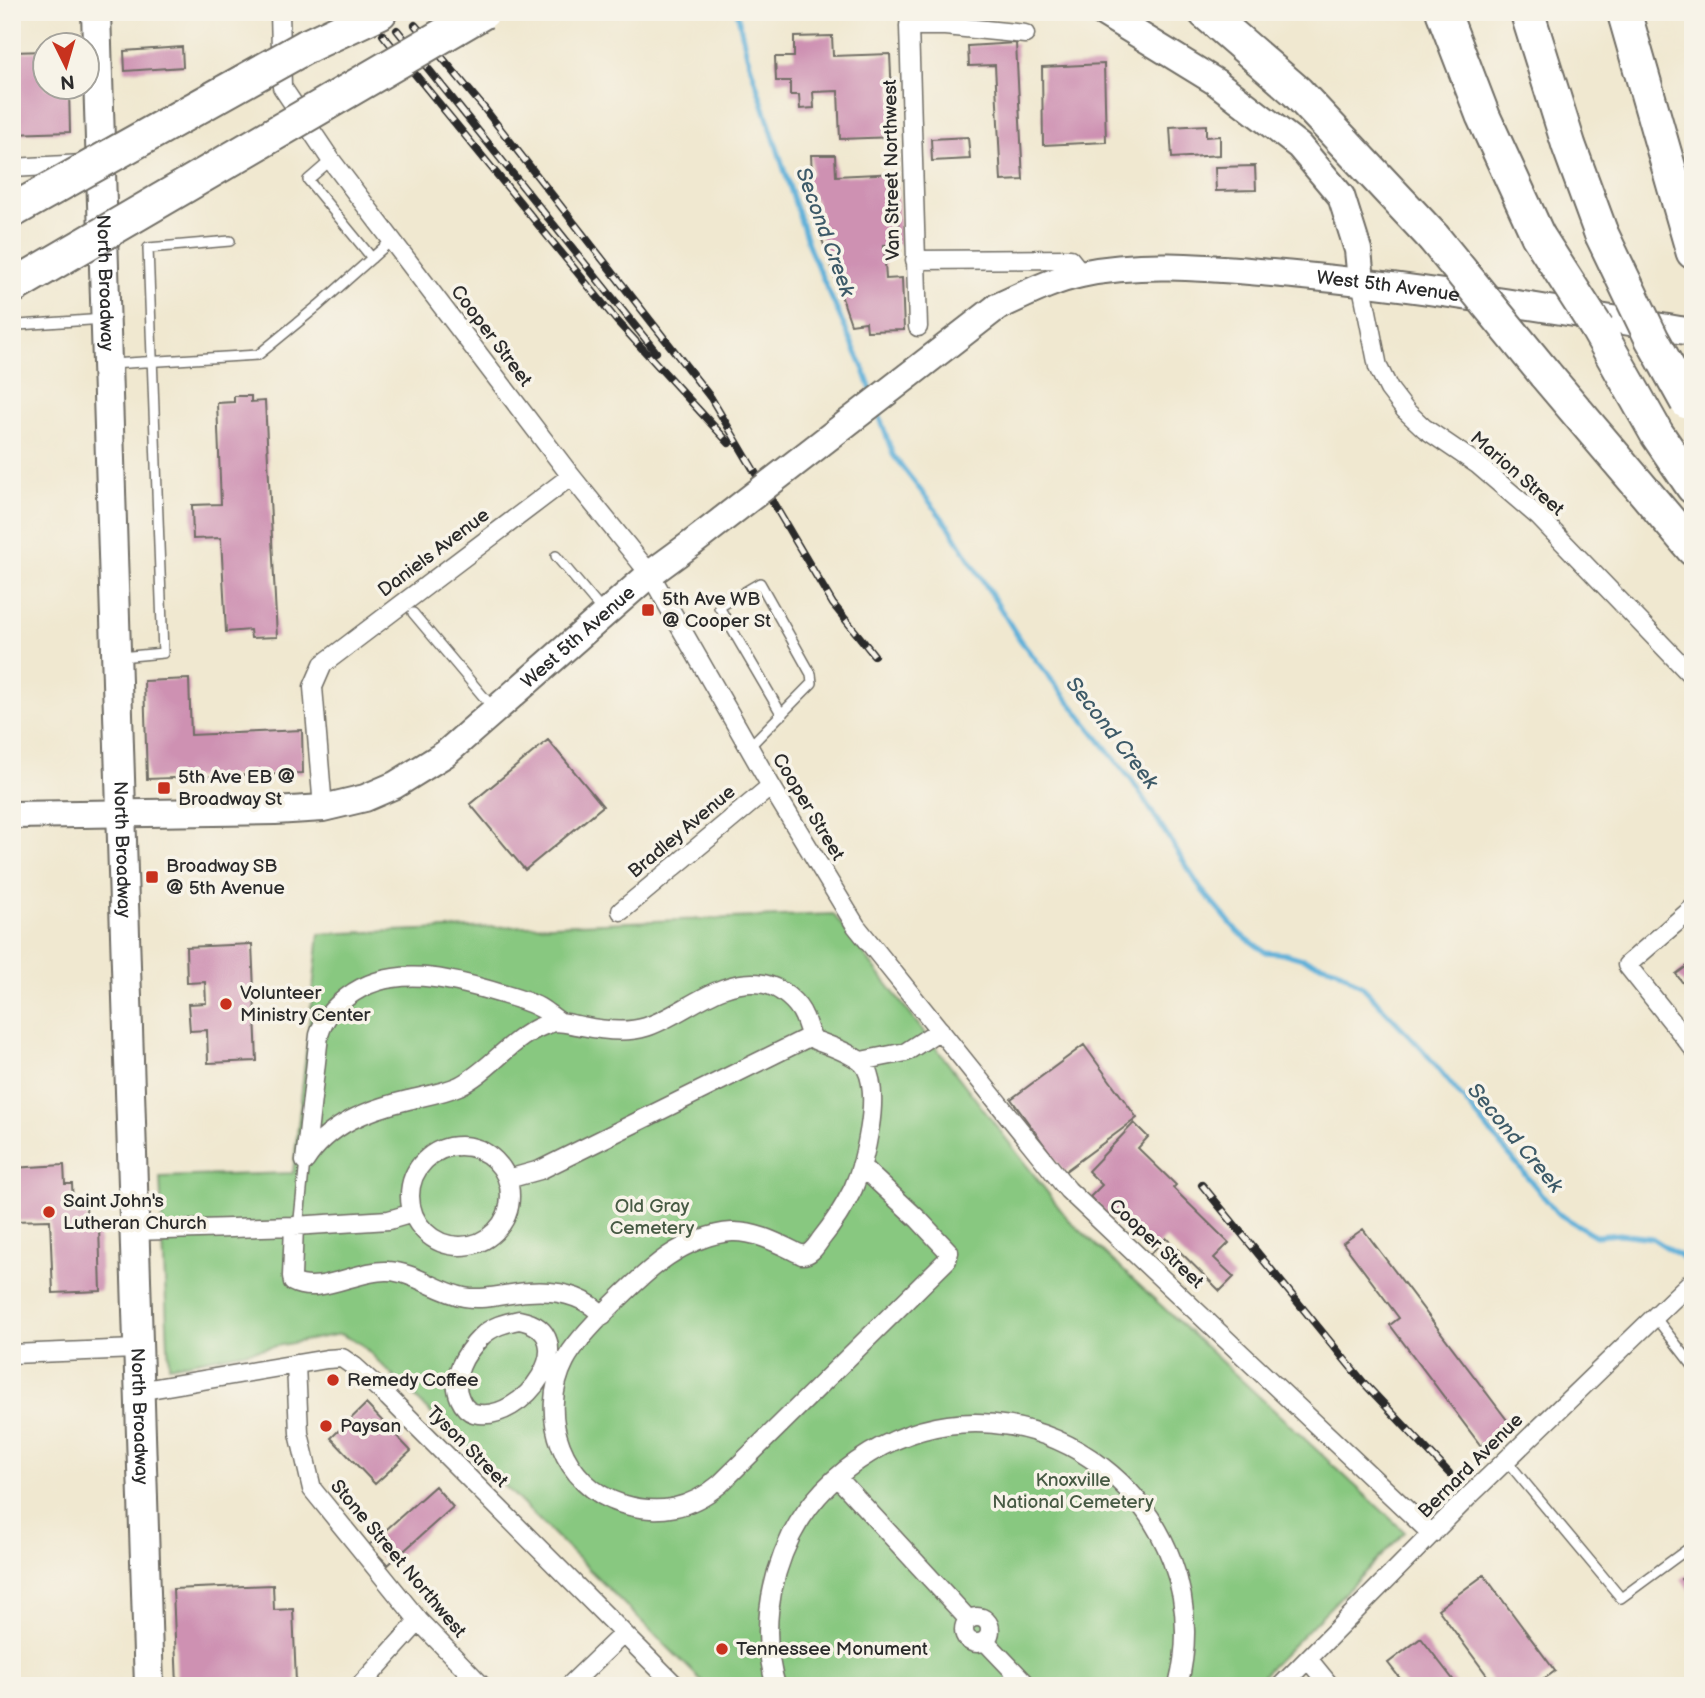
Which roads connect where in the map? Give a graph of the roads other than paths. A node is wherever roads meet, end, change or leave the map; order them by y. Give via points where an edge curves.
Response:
1 (96, 12) edge
2 (280, 12) edge
3 (350, 12) edge
4 (380, 12) edge
5 (483, 12) edge
6 (1102, 12) edge
7 (1205, 12) edge
8 (1443, 12) edge
9 (1467, 12) edge
10 (1527, 12) edge
11 (1624, 12) edge
12 (910, 19) edge
13 (1025, 34) dead end
14 (307, 46) junction
15 (331, 160) junction
16 (101, 163) junction
17 (12, 168) edge
18 (12, 211) edge
19 (1547, 235) junction
20 (391, 240) junction
21 (230, 241) dead end
22 (1693, 252) edge
23 (372, 258) junction
24 (915, 260) junction
25 (1082, 274) junction
26 (1362, 281) junction
27 (12, 287) edge
28 (106, 319) junction
29 (918, 327) dead end
30 (12, 328) edge
31 (1693, 332) edge
32 (151, 361) junction
33 (107, 364) junction
34 (1690, 407) edge
35 (571, 476) junction
36 (1693, 487) edge
37 (1693, 549) edge
38 (555, 556) dead end
39 (650, 574) junction
40 (412, 613) dead end
41 (605, 614) junction
42 (115, 657) junction
43 (1693, 677) edge
44 (496, 712) junction
45 (782, 715) junction
46 (748, 747) junction
47 (771, 786) junction
48 (323, 808) junction
49 (120, 812) junction
50 (12, 815) edge
51 (1693, 908) edge
52 (621, 911) dead end
53 (560, 1022) junction
54 (940, 1030) junction
55 (811, 1036) junction
56 (1693, 1048) edge
57 (861, 1061) junction
58 (305, 1161) junction
59 (861, 1166) junction
60 (508, 1179) junction
61 (413, 1213) junction
62 (294, 1226) junction
63 (134, 1231) junction
64 (1690, 1282) edge
65 (603, 1315) junction
66 (1656, 1317) junction
67 (136, 1349) junction
68 (12, 1354) edge
69 (296, 1364) junction
70 (1693, 1366) edge
71 (552, 1374) junction
72 (138, 1391) junction
73 (1506, 1460) junction
74 (836, 1477) junction
75 (1432, 1534) junction
76 (1693, 1545) edge
77 (419, 1621) junction
78 (622, 1634) junction
79 (1308, 1659) junction
80 (149, 1686) edge
81 (360, 1686) edge
82 (482, 1686) edge
83 (569, 1686) edge
84 (676, 1686) edge
85 (776, 1686) edge
86 (1027, 1686) edge
87 (1178, 1686) edge
88 (1281, 1686) edge
89 (1330, 1686) edge

1 - 16 main road, North Broadway
2 - 15 street, Cooper Street via 282,87
3 - 14 highway
4 - 14 highway
5 - 27 highway, bridge
6 - 26 street via 1216,82 1299,146 1340,196 1358,250
7 - 37 highway, bridge via 1297,92 1433,237
8 - 19 highway via 1483,116
9 - 19 highway
10 - 34 highway, bridge via 1601,233
11 - 22 highway
12 - 13 street
12 - 24 street, Van Street Northwest
14 - 18 highway, bridge
15 - 20 street, Cooper Street
15 - 23 lane via 308,180
16 - 17 street
16 - 28 main road, North Broadway
19 - 36 highway, bridge via 1657,434
20 - 23 lane
20 - 35 street, Cooper Street
21 - 32 lane via 148,248
23 - 32 lane via 258,355
24 - 25 street via 1070,258
24 - 29 street, Van Street Northwest
25 - 26 street, West 5th Avenue via 1151,267
25 - 39 street, West 5th Avenue, bridge via 997,307
26 - 31 street, West 5th Avenue
26 - 43 street, Marion Street via 1378,367 1405,410 1538,517
28 - 30 lane
28 - 33 main road, North Broadway
32 - 33 lane
32 - 42 lane via 163,653
33 - 42 main road, North Broadway
35 - 39 street, Cooper Street
35 - 48 street, Daniels Avenue via 323,664 313,687
38 - 41 lane
39 - 41 street, West 5th Avenue
39 - 46 street, Cooper Street
40 - 44 lane
41 - 44 street, West 5th Avenue
42 - 49 main road, North Broadway
44 - 48 street, West 5th Avenue via 413,776 365,798
45 - 45 lane via 812,682 811,674 760,583 719,607
45 - 46 lane
46 - 47 street, Cooper Street
47 - 52 street, Bradley Avenue
47 - 54 street, Cooper Street via 856,926
48 - 49 street, West 5th Avenue
49 - 50 street, West 5th Avenue
49 - 63 main road, North Broadway
51 - 56 street via 1627,965
53 - 55 street via 639,1029 721,990 758,984 774,988 799,1007
53 - 58 street via 524,1038 460,1086 350,1120 323,1139
53 - 58 street via 523,1000 439,978 398,978 362,987 334,1008 322,1024
54 - 57 street via 906,1052
54 - 75 street, Cooper Street via 1068,1189
55 - 57 street
55 - 60 street via 540,1170
57 - 59 street via 872,1095
58 - 62 lane via 299,1219
59 - 65 street via 838,1216 807,1255 750,1234 716,1235 667,1256
59 - 71 street via 949,1252 947,1260 704,1497 675,1507 648,1509 610,1500 586,1484 557,1439
60 - 61 street via 489,1154 459,1146 443,1149 424,1162 412,1182
60 - 61 street via 509,1210 491,1236 477,1243 462,1246 432,1238
61 - 62 street via 389,1220
62 - 63 street
62 - 65 street via 292,1276 298,1285 384,1270 464,1297 526,1292 574,1296
63 - 67 main road, North Broadway
64 - 66 street, Bernard Avenue
65 - 71 street
66 - 70 lane
66 - 73 street, Bernard Avenue
67 - 68 street
67 - 72 main road, North Broadway
69 - 72 street, Tyson Street
69 - 77 street, Stone Street Northwest via 299,1433 312,1489
69 - 78 street, Tyson Street via 342,1359 355,1367
71 - 71 street via 497,1413 470,1412 458,1395 464,1358 482,1335 500,1324 519,1320 541,1328 547,1336
72 - 80 main road, North Broadway
73 - 75 street, Bernard Avenue
73 - 76 lane via 1621,1598
74 - 85 street via 797,1524 774,1581 768,1642
74 - 86 street via 969,1620 964,1629 967,1638 975,1643 985,1641
74 - 87 street via 903,1437 954,1425 1006,1425 1079,1450 1139,1500 1166,1544 1185,1619
75 - 79 street, Bernard Avenue
77 - 81 street
77 - 82 street, Stone Street Northwest
78 - 83 street
78 - 84 street, Tyson Street
79 - 88 street, Bernard Avenue
79 - 89 street

